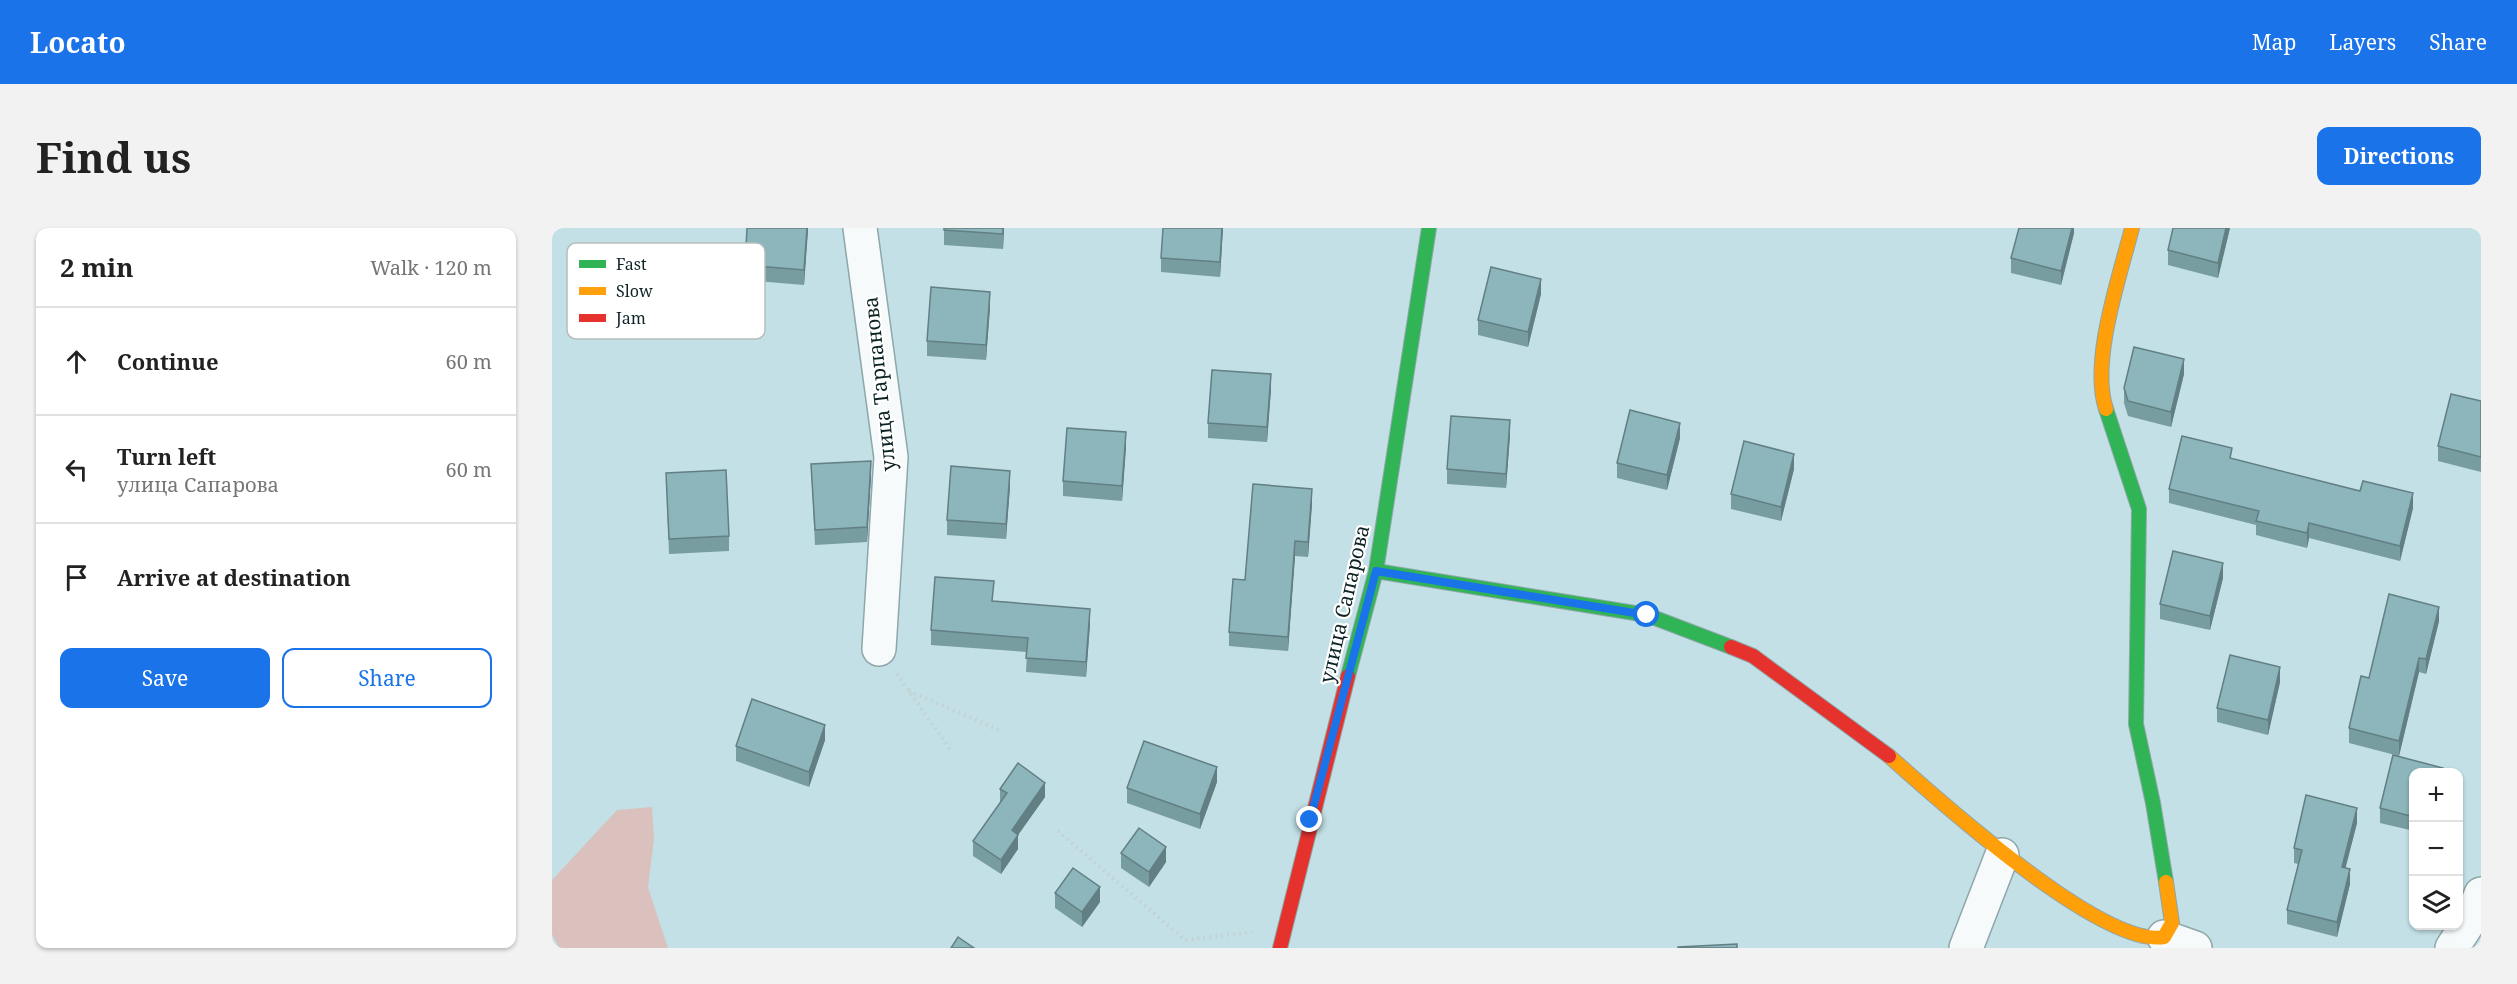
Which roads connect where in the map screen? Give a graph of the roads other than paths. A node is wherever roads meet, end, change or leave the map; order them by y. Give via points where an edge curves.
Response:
1 (860, 228) edge
2 (1429, 228) edge
3 (2132, 228) edge
4 (1376, 571) junction
5 (879, 649) road end
6 (2002, 855) junction
7 (2481, 894) edge
8 (2164, 938) junction
9 (1280, 948) edge
10 (1966, 948) edge
11 (2194, 948) edge
12 (2452, 948) edge

1 - 5 street, улица Тарпанова via 891,457
2 - 4 street, улица Сапарова
3 - 8 street via 2103,342 2102,384 2103,400 2139,509 2136,724 2154,803 2172,923
4 - 6 street via 1647,615 1753,656 1874,742
4 - 9 street, улица Сапарова
6 - 8 street via 2114,931 2152,941
6 - 10 street
7 - 12 street
8 - 11 street

